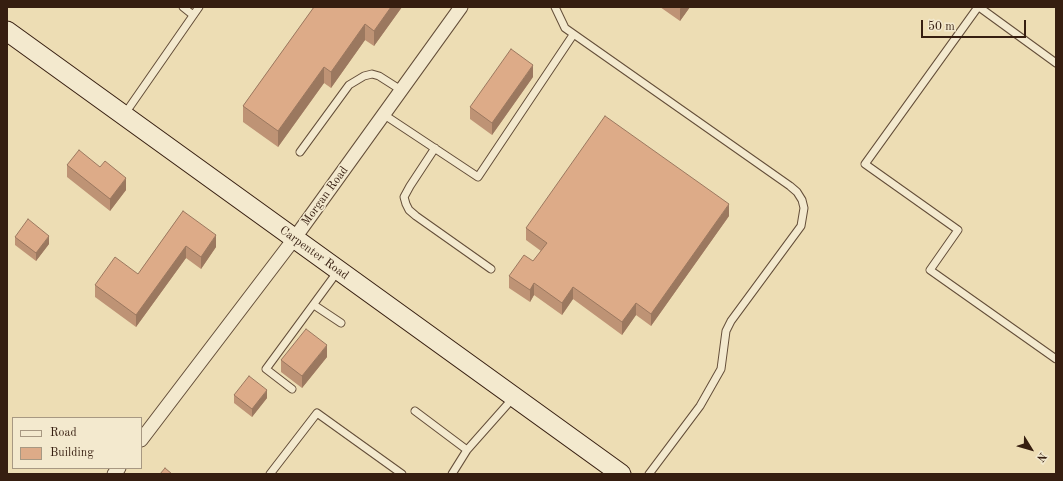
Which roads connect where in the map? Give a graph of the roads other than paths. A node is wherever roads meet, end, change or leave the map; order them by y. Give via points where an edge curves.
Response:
1 (183, 7) edge
2 (199, 7) edge
3 (461, 7) edge
4 (555, 7) edge
5 (978, 7) edge
6 (193, 15) junction
7 (7, 31) edge
8 (574, 35) junction
9 (1056, 63) edge
10 (401, 90) junction
11 (384, 114) junction
12 (124, 115) junction
13 (435, 148) junction
14 (300, 152) dead end
15 (294, 239) junction
16 (491, 269) dead end
17 (338, 271) junction
18 (314, 305) junction
19 (341, 323) dead end
20 (1056, 359) edge
21 (292, 389) dead end
22 (514, 397) junction
23 (415, 411) dead end
24 (142, 439) edge
25 (467, 450) junction
26 (270, 474) edge
27 (402, 474) edge
28 (452, 474) edge
29 (622, 474) edge
30 (649, 474) edge

1 - 6 lane
2 - 6 lane
3 - 10 street, Morgan Road
4 - 8 lane via 564,28
5 - 9 lane
5 - 20 lane via 865,164 958,230 930,270
6 - 12 lane
7 - 12 main road, Carpenter Road
8 - 13 lane via 478,176
8 - 30 lane via 790,186 797,192 804,208 801,226 731,321 726,331 721,369 703,400
10 - 11 street, Morgan Road
10 - 14 lane via 372,74 349,85
11 - 13 lane
11 - 15 street, Morgan Road
12 - 15 main road, Carpenter Road
13 - 16 lane via 404,197 406,204 416,216
15 - 17 main road, Carpenter Road
15 - 24 street, Morgan Road
17 - 18 lane
17 - 22 main road, Carpenter Road
18 - 19 lane
18 - 21 lane via 266,369
22 - 25 lane
22 - 29 main road, Carpenter Road
23 - 25 lane
25 - 28 lane
26 - 27 lane via 317,413

